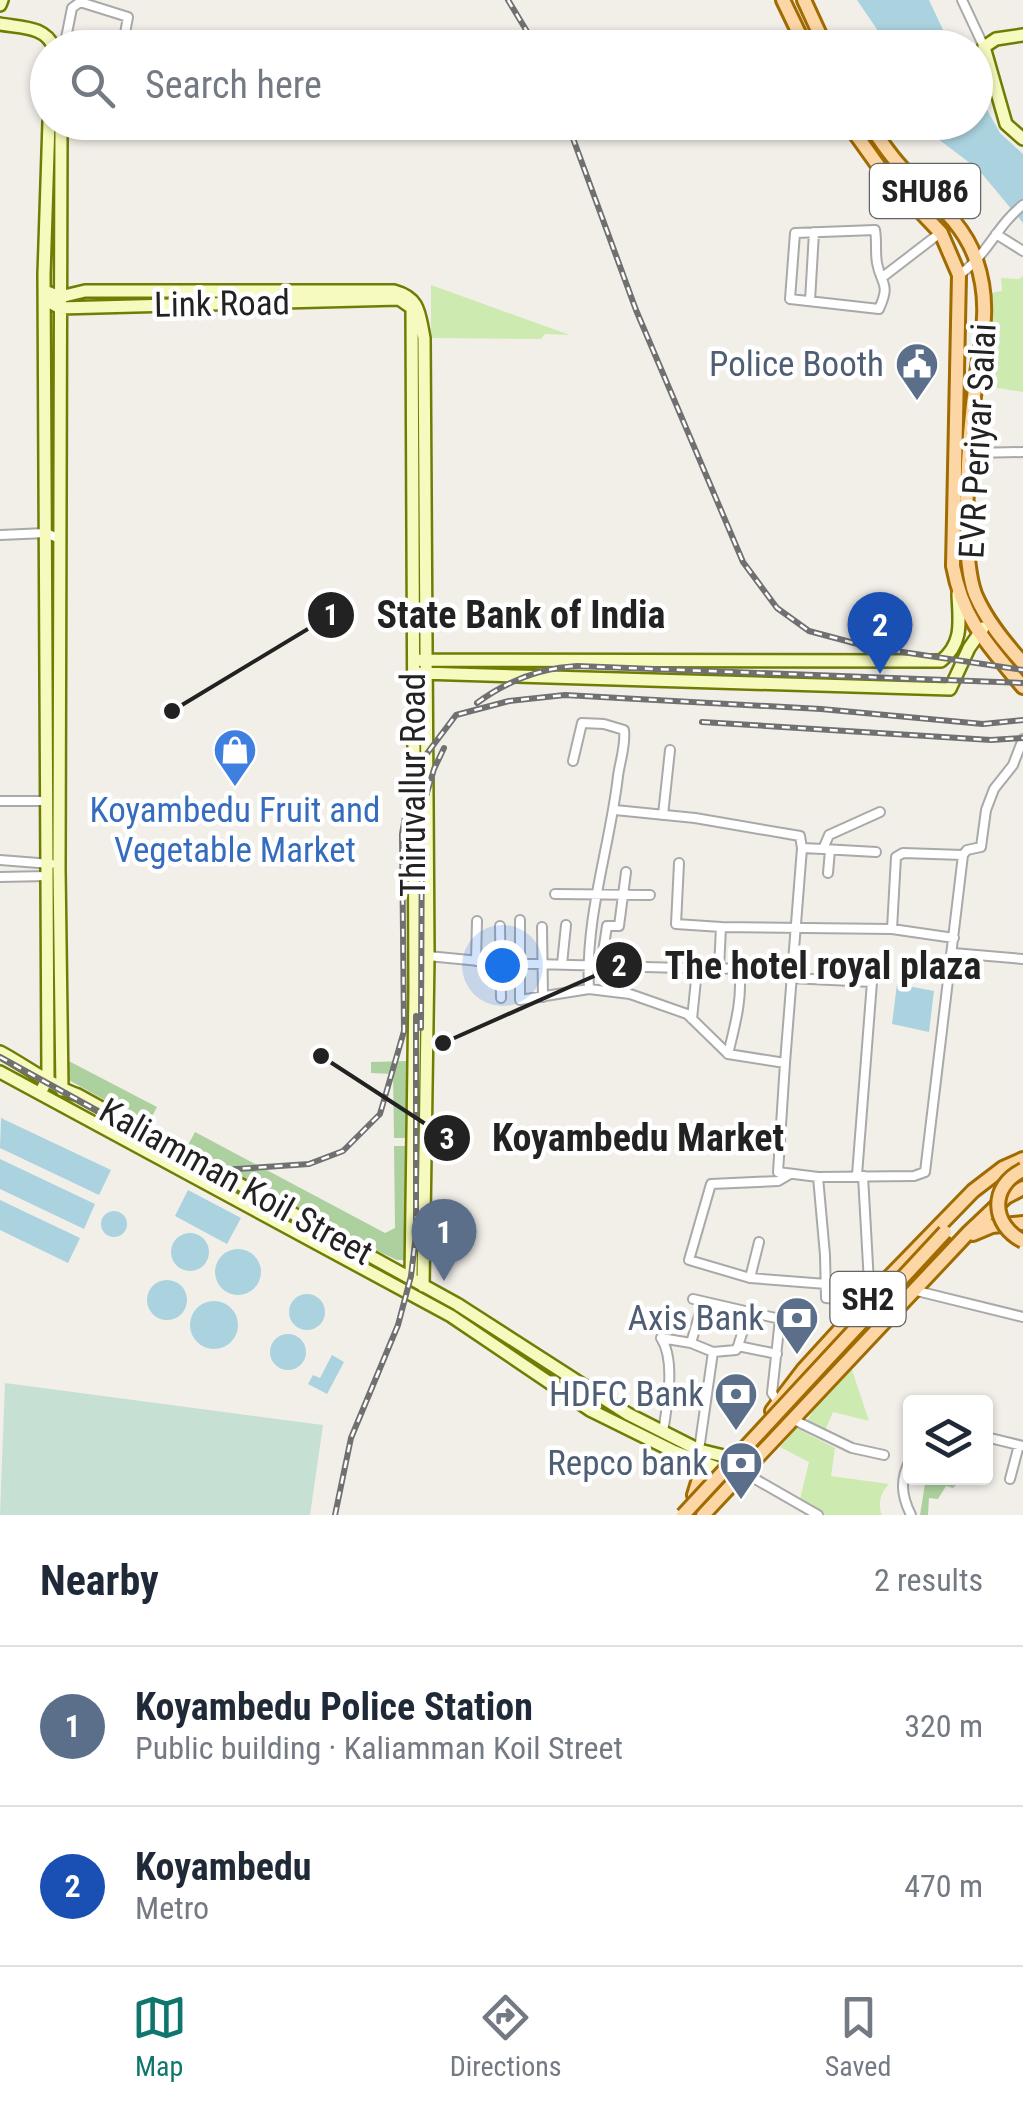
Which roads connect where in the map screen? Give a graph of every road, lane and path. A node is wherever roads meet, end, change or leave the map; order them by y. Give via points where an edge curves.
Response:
1 (783, 0) edge
2 (804, 0) edge
3 (962, 0) edge
4 (0, 24) edge
5 (32, 30) edge
6 (68, 30) edge
7 (125, 30) edge
8 (797, 30) edge
9 (818, 30) edge
10 (976, 30) edge
11 (1023, 35) edge
12 (993, 41) edge
13 (993, 78) edge
14 (1023, 139) edge
15 (49, 140) edge
16 (62, 140) edge
17 (859, 140) edge
18 (881, 140) edge
19 (1023, 204) edge
20 (814, 232) junction
21 (941, 233) junction
22 (996, 234) junction
23 (1023, 251) edge
24 (977, 263) junction
25 (959, 275) junction
26 (884, 276) junction
27 (45, 295) junction
28 (400, 299) joint
29 (60, 302) junction
30 (810, 302) junction
31 (959, 326) junction
32 (982, 330) junction
33 (1023, 452) edge
34 (970, 453) junction
35 (46, 532) junction
36 (0, 535) edge
37 (60, 540) junction
38 (958, 594) junction
39 (989, 621) junction
40 (978, 635) junction
41 (1016, 647) edge
42 (969, 648) junction
43 (992, 650) junction
44 (944, 660) junction
45 (1023, 663) edge
46 (418, 667) junction
47 (1023, 687) edge
48 (950, 689) junction
49 (1023, 740) edge
50 (670, 750) dead end
51 (572, 761) dead end
52 (0, 801) edge
53 (46, 801) junction
54 (60, 808) junction
55 (615, 810) junction
56 (880, 812) dead end
57 (662, 815) junction
58 (802, 848) junction
59 (827, 849) junction
60 (876, 852) dead end
61 (963, 855) junction
62 (0, 860) edge
63 (46, 862) junction
64 (679, 863) dead end
65 (59, 870) junction
66 (626, 872) dead end
67 (828, 873) dead end
68 (47, 876) junction
69 (0, 878) edge
70 (59, 884) junction
71 (556, 894) dead end
72 (622, 894) junction
73 (650, 895) dead end
74 (595, 896) junction
75 (520, 920) dead end
76 (477, 921) dead end
77 (566, 925) dead end
78 (500, 926) dead end
79 (542, 927) dead end
80 (722, 927) junction
81 (892, 929) junction
82 (795, 930) junction
83 (954, 938) junction
84 (952, 953) junction
85 (428, 956) junction
86 (1023, 959) edge
87 (476, 961) junction
88 (500, 963) junction
89 (520, 963) junction
90 (542, 964) junction
91 (562, 964) junction
92 (588, 965) junction
93 (601, 965) junction
94 (719, 968) junction
95 (697, 970) junction
96 (790, 978) junction
97 (589, 989) junction
98 (543, 997) junction
99 (500, 998) dead end
100 (692, 1018) junction
101 (0, 1052) edge
102 (728, 1054) junction
103 (785, 1063) junction
104 (0, 1072) edge
105 (48, 1078) junction
106 (62, 1090) junction
107 (45, 1095) junction
108 (1023, 1159) edge
109 (1023, 1170) edge
110 (790, 1174) junction
111 (818, 1176) junction
112 (860, 1176) junction
113 (1023, 1188) edge
114 (951, 1214) junction
115 (1023, 1222) edge
116 (956, 1237) junction
117 (1023, 1241) edge
118 (759, 1242) dead end
119 (411, 1278) junction
120 (750, 1278) junction
121 (826, 1284) junction
122 (423, 1286) junction
123 (913, 1290) junction
124 (693, 1299) dead end
125 (866, 1300) junction
126 (703, 1302) junction
127 (749, 1312) junction
128 (1023, 1316) edge
129 (690, 1343) junction
130 (738, 1346) junction
131 (713, 1352) junction
132 (777, 1354) junction
133 (804, 1368) junction
134 (822, 1388) junction
135 (779, 1403) junction
136 (794, 1420) junction
137 (663, 1432) junction
138 (993, 1439) edge
139 (1021, 1445) edge
140 (697, 1454) junction
141 (884, 1454) dead end
142 (732, 1458) junction
143 (720, 1469) junction
144 (743, 1472) junction
145 (1010, 1479) dead end
146 (903, 1481) edge
147 (694, 1495) junction
148 (679, 1515) edge
149 (693, 1515) edge
150 (703, 1515) edge
151 (818, 1515) edge
152 (911, 1515) edge

1 - 8 main road
2 - 9 main road
3 - 10 street
4 - 5 street
6 - 7 street via 72,8 80,2 128,17
11 - 12 street
13 - 14 street via 1006,124
15 - 27 street
16 - 29 street
17 - 21 main road, EVR Periyar Salai / SHU86
18 - 24 main road, EVR Periyar Salai / SHU86 via 958,226
19 - 22 street
20 - 26 street via 875,230
20 - 30 street
20 - 30 street via 795,234 789,298
21 - 25 main road, EVR Periyar Salai / SHU86
21 - 26 street
22 - 23 street
22 - 24 street
24 - 25 street
24 - 32 main road, EVR Periyar Salai / SHU86 via 986,311
25 - 31 main road, EVR Periyar Salai / SHU86
26 - 30 street via 879,309
27 - 29 street
27 - 35 street
28 - 29 street, Link Road
28 - 46 street, Thiruvallur Road via 410,305 413,319
29 - 37 street
29 - 46 street via 85,291 358,290 394,291 417,303 424,338
31 - 32 main road
31 - 38 main road, EVR Periyar Salai / SHU86 via 950,548
32 - 34 main road, EVR Periyar Salai / SHU86
33 - 34 street
34 - 39 main road, EVR Periyar Salai / SHU86 via 967,553 974,591
35 - 36 street
35 - 37 street
35 - 53 street
37 - 54 street
38 - 40 main road, EVR Periyar Salai / SHU86
38 - 44 street via 960,630
39 - 40 street
39 - 41 main road, EVR Periyar Salai / SHU86
40 - 42 street
40 - 43 main road, EVR Periyar Salai / SHU86
41 - 45 main road, EVR Periyar Salai / SHU86
42 - 43 street
42 - 48 street
43 - 47 main road, EVR Periyar Salai / SHU86
44 - 46 street
44 - 48 street
46 - 48 street
46 - 85 street
46 - 119 street, Thiruvallur Road
49 - 61 street via 994,789 981,847
50 - 57 street
51 - 55 street via 582,723 624,730
52 - 53 street
53 - 54 street
53 - 63 street
54 - 65 street
55 - 57 street
55 - 74 street
56 - 59 street via 829,835
57 - 58 street via 800,836
58 - 59 street
58 - 82 street
59 - 60 street
59 - 67 street
61 - 81 street via 899,854
61 - 83 street
62 - 63 street
63 - 65 street
63 - 68 street
64 - 80 street via 676,924
65 - 70 street
66 - 72 street
68 - 69 street
68 - 70 street
68 - 105 street
70 - 106 street
71 - 74 street
72 - 73 street
72 - 74 street
72 - 93 street via 619,926 608,926
74 - 92 street
75 - 89 street
76 - 87 street
77 - 91 street
78 - 88 street
79 - 90 street
80 - 82 street
80 - 94 street
81 - 82 street
81 - 83 street
82 - 96 street
83 - 84 street
84 - 86 street
84 - 112 street via 925,1172
85 - 87 street
85 - 122 street
87 - 88 street
88 - 89 street
88 - 99 street
89 - 90 street
89 - 98 street via 520,1000
90 - 91 street
90 - 98 street
91 - 92 street
92 - 93 street
92 - 97 street
93 - 95 street
94 - 95 street
94 - 102 street via 739,968 740,977
95 - 100 street
96 - 103 street
96 - 112 street via 872,982
97 - 98 street
97 - 100 street via 630,994
100 - 102 street
101 - 105 street, Kaliamman Koil Street
102 - 103 street
103 - 110 street via 778,1172
104 - 107 street, Kaliamman Koil Street
105 - 106 street, Kaliamman Koil Street
105 - 107 street
106 - 107 street
106 - 119 street, Kaliamman Koil Street
107 - 140 street, Kaliamman Koil Street via 451,1316 590,1410
108 - 114 main road, SH2 via 1002,1168
109 - 117 main road, bridge via 1001,1188 998,1216
110 - 111 street
110 - 120 street via 711,1184 690,1260
111 - 112 street
111 - 121 street
112 - 125 street
113 - 116 main road, SH2
114 - 116 main road
114 - 125 main road, SH2
115 - 116 main road
116 - 123 main road, SH2
116 - 148 main road, bridge
116 - 149 main road, bridge
118 - 120 street
119 - 122 street, Kaliamman Koil Street
120 - 121 street
121 - 125 street via 826,1298
122 - 137 street, Kaliamman Koil Street
123 - 128 street
123 - 134 main road, SH2
124 - 126 street
125 - 133 main road, SH2
126 - 127 street
126 - 129 street
127 - 130 street
127 - 132 street via 780,1318
129 - 131 street
129 - 137 street via 661,1338 670,1354
130 - 131 street
130 - 132 street
131 - 140 street
132 - 135 street via 772,1393
133 - 134 main road
133 - 135 main road, SH2
134 - 136 main road, SH2
135 - 142 main road, SH2
136 - 141 street via 852,1448
136 - 144 main road, SH2
137 - 140 street, Kaliamman Koil Street
138 - 139 street
139 - 145 street
140 - 142 street, Kaliamman Koil Street
140 - 143 street
140 - 147 main road
142 - 143 main road, SH2
143 - 147 main road, SH2
144 - 150 main road, SH2
144 - 151 street
146 - 152 street
147 - 148 main road, SH2

